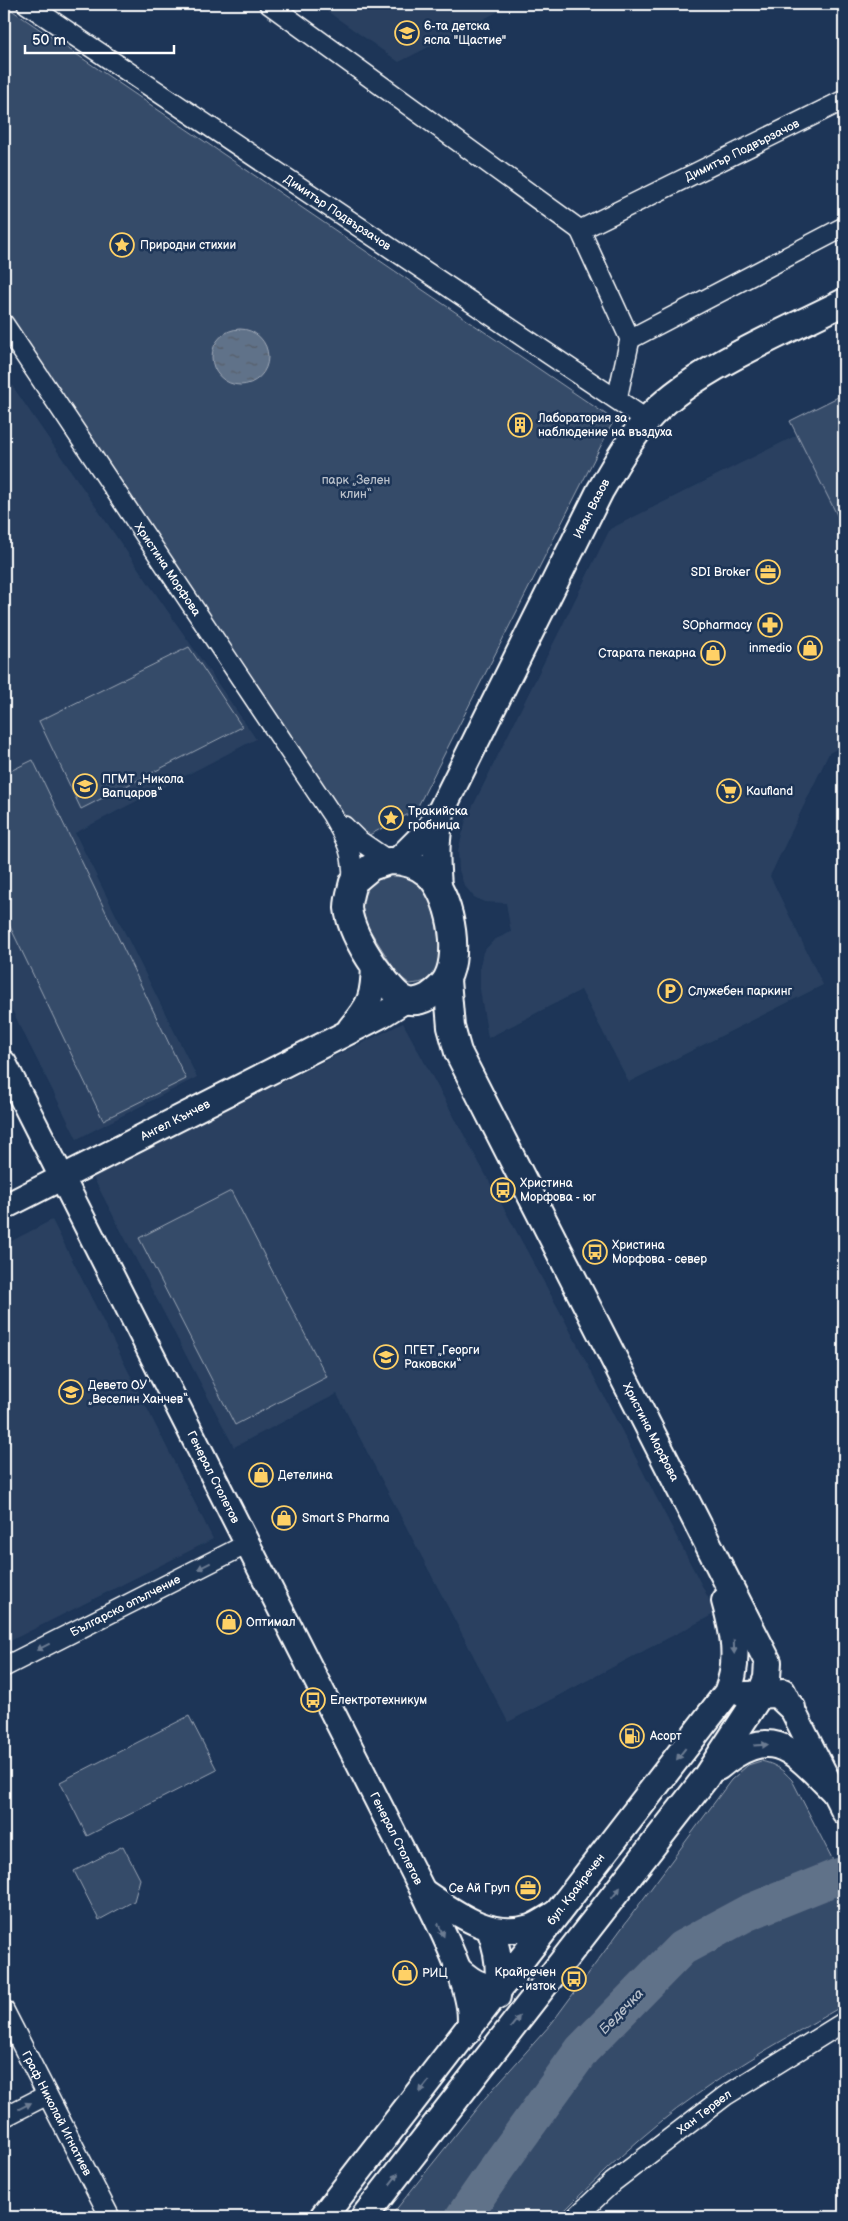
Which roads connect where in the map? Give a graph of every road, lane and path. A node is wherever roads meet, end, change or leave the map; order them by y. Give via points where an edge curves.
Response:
1 (27, 4) edge
2 (269, 4) edge
3 (844, 100) edge
4 (844, 227) edge
5 (580, 230) junction
6 (844, 302) edge
7 (4, 325) edge
8 (630, 339) junction
9 (617, 399) junction
10 (647, 420) junction
11 (442, 810) junction
12 (332, 815) junction
13 (393, 861) junction
14 (353, 882) junction
15 (438, 886) junction
16 (374, 964) junction
17 (447, 980) junction
18 (409, 1001) junction
19 (346, 1032) junction
20 (458, 1052) junction
21 (4, 1063) edge
22 (62, 1178) junction
23 (4, 1207) edge
24 (703, 1533) junction
25 (247, 1544) junction
26 (768, 1662) junction
27 (4, 1667) edge
28 (761, 1693) junction
29 (721, 1702) junction
30 (792, 1708) junction
31 (706, 1777) junction
32 (839, 1802) edge
33 (423, 1891) junction
34 (561, 1910) junction
35 (490, 1929) junction
36 (586, 1931) junction
37 (458, 1969) junction
38 (502, 1985) junction
39 (4, 2010) edge
40 (844, 2022) edge
41 (468, 2032) junction
42 (485, 2060) junction
43 (47, 2095) junction
44 (4, 2117) edge
45 (110, 2217) edge
46 (323, 2217) edge
47 (364, 2217) edge
48 (576, 2217) edge

1 - 9 street, Димитър Подвързачов
2 - 5 street
3 - 5 street, Димитър Подвързачов
4 - 8 street
5 - 8 street
6 - 10 main road, Иван Вазов via 720,365 680,391
7 - 12 street, Христина Морфова
8 - 9 street
9 - 10 street, Димитър Подвързачов
10 - 11 main road, Иван Вазов via 621,454 600,491
11 - 13 main road, Иван Вазов via 429,830
11 - 15 main road, Иван Вазов via 435,853
12 - 13 street, Христина Морфова via 357,839
12 - 14 street, Христина Морфова via 349,845
13 - 14 main road via 371,867
13 - 15 main road via 415,865
14 - 16 main road via 348,907 351,922
15 - 17 main road via 447,908 453,942
16 - 18 main road via 390,986
16 - 19 street, Ангел Кънчев via 371,999
17 - 18 main road via 424,999
17 - 20 main road, Христина Морфова via 451,1027
18 - 19 street, Ангел Кънчев
18 - 20 main road, Христина Морфова
19 - 22 street, Ангел Кънчев
20 - 24 main road, Христина Морфова
21 - 22 street, Генерал Столетов
22 - 23 street, Ангел Кънчев
22 - 25 street, Генерал Столетов
24 - 26 main road, Христина Морфова
24 -> 29 main road, бул. Крайречен via 734,1636 733,1676
25 -> 27 street, Българско опълчение
25 - 33 street, Генерал Столетов
26 - 28 main road via 768,1678
26 - 30 street, Христина Морфова
28 - 29 main road
28 - 30 main road via 777,1694
28 - 31 main road
29 -> 34 main road, бул. Крайречен
30 - 32 street, Христина Морфова
31 -> 32 main road via 744,1748 775,1745 801,1758
36 -> 31 main road
33 - 35 street, Генерал Столетов via 470,1921
33 -> 37 street, Генерал Столетов
34 - 35 street, Генерал Столетов via 531,1927 511,1931
34 - 38 main road, бул. Крайречен
35 - 38 main road
36 - 38 main road
42 -> 36 main road
37 - 38 main road via 478,1985
37 - 41 street, Генерал Столетов via 468,2002
38 - 41 main road, бул. Крайречен
38 - 42 main road
39 - 43 street, Граф Николай Игнатиев
40 - 48 street, Хан Тервел via 725,2096 612,2182
41 -> 46 main road, бул. Крайречен
47 -> 42 main road
44 -> 43 street
43 - 45 street, Граф Николай Игнатиев

